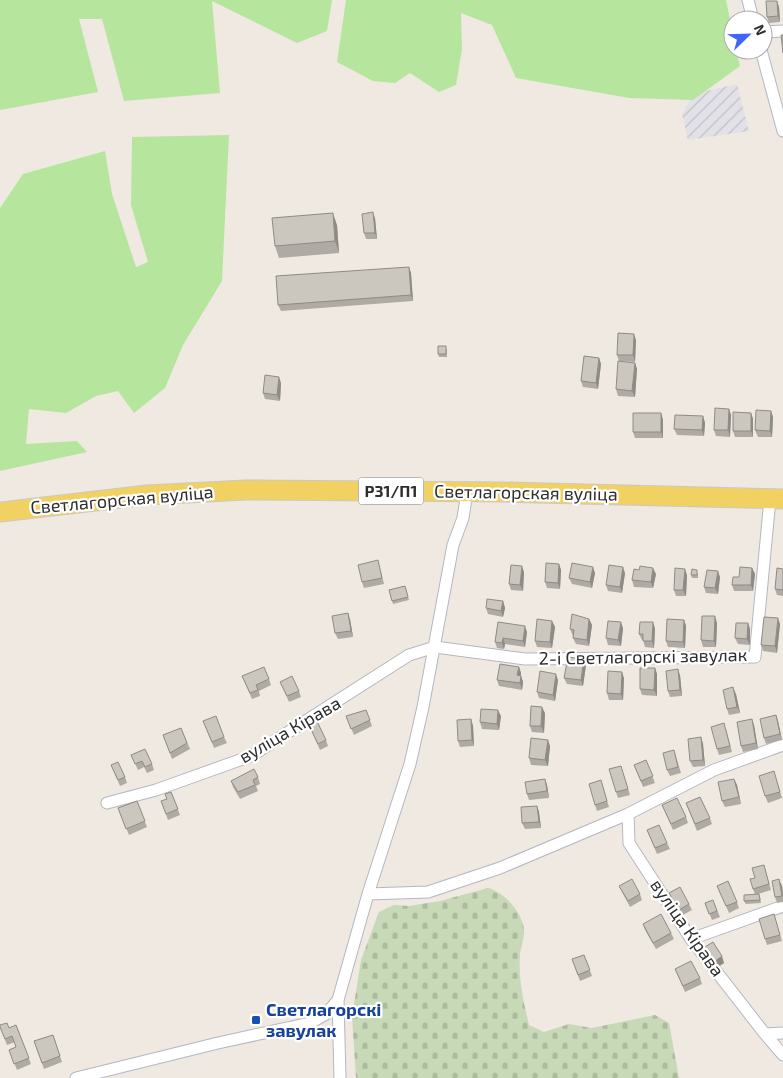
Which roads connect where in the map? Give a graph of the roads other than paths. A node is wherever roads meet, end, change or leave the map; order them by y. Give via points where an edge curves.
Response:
1 (764, 60) edge
2 (783, 131) edge
3 (467, 492) junction
4 (776, 499) edge
5 (0, 512) edge
6 (435, 647) junction
7 (783, 745) edge
8 (107, 803) dead end
9 (628, 814) junction
10 (368, 894) junction
11 (783, 906) edge
12 (691, 939) junction
13 (338, 1000) junction
14 (783, 1033) edge
15 (765, 1034) junction
16 (783, 1055) edge
17 (76, 1078) edge
18 (340, 1078) edge

1 - 2 street
3 - 4 main road, Светлагорская вуліца / Р31/П1
3 - 5 main road, Светлагорская вуліца / Р31/П1 via 201,491
3 - 6 street via 463,518 453,545
4 - 6 street, 2-і Светлагорскі завулак via 755,657 526,659
6 - 8 street, вуліца Кірава via 409,655 251,756 156,790
6 - 10 street via 410,764
7 - 9 street via 714,770
9 - 10 street via 500,868 428,892
9 - 12 street, вуліца Кірава via 629,844
10 - 13 street
11 - 12 street
12 - 15 street, вуліца Кірава
13 - 17 street via 326,1014 310,1023
13 - 18 street
14 - 15 street
15 - 16 street, вуліца Кірава

